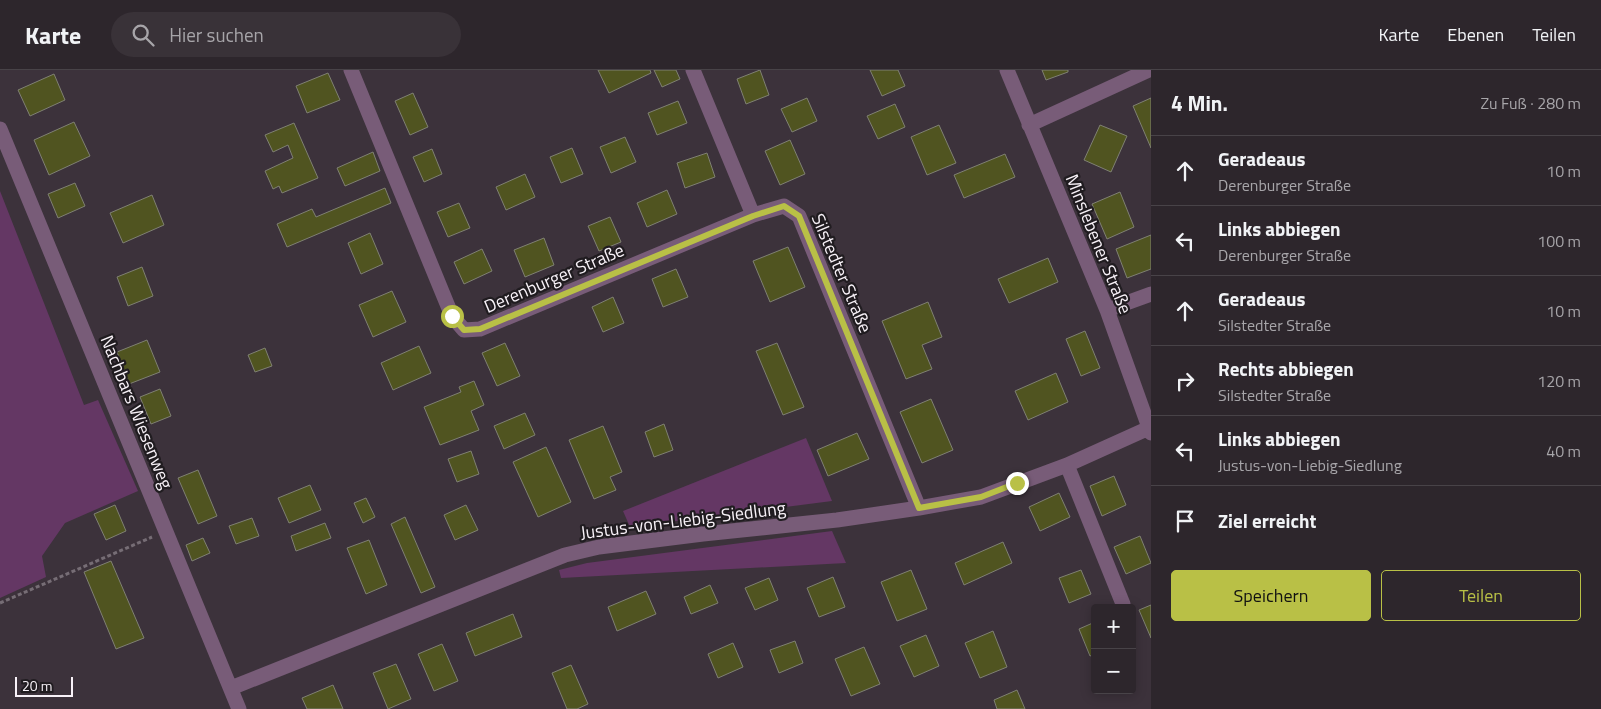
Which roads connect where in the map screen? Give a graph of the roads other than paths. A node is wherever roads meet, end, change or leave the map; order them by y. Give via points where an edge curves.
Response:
1 (351, 70) edge
2 (693, 70) edge
3 (1007, 70) edge
4 (1149, 70) edge
5 (1029, 125) junction
6 (0, 129) edge
7 (753, 216) junction
8 (1151, 294) edge
9 (1106, 310) junction
10 (1150, 431) edge
11 (1067, 465) junction
12 (919, 508) junction
13 (1123, 604) dead end
14 (231, 688) junction
15 (240, 709) edge

1 - 7 street, Derenburger Straße via 452,316 464,330 480,329
2 - 7 street
3 - 5 street, Minslebener Straße
4 - 5 street
5 - 9 street, Minslebener Straße
6 - 14 street, Nachbars Wiesenweg
7 - 12 street, Silstedter Straße via 784,206 799,216
8 - 9 street
9 - 10 street, Minslebener Straße
10 - 11 street, Justus-von-Liebig-Siedlung
11 - 12 street, Justus-von-Liebig-Siedlung via 981,497
11 - 13 street
12 - 14 street, Justus-von-Liebig-Siedlung via 599,547 565,555
14 - 15 street, Nachbars Wiesenweg

